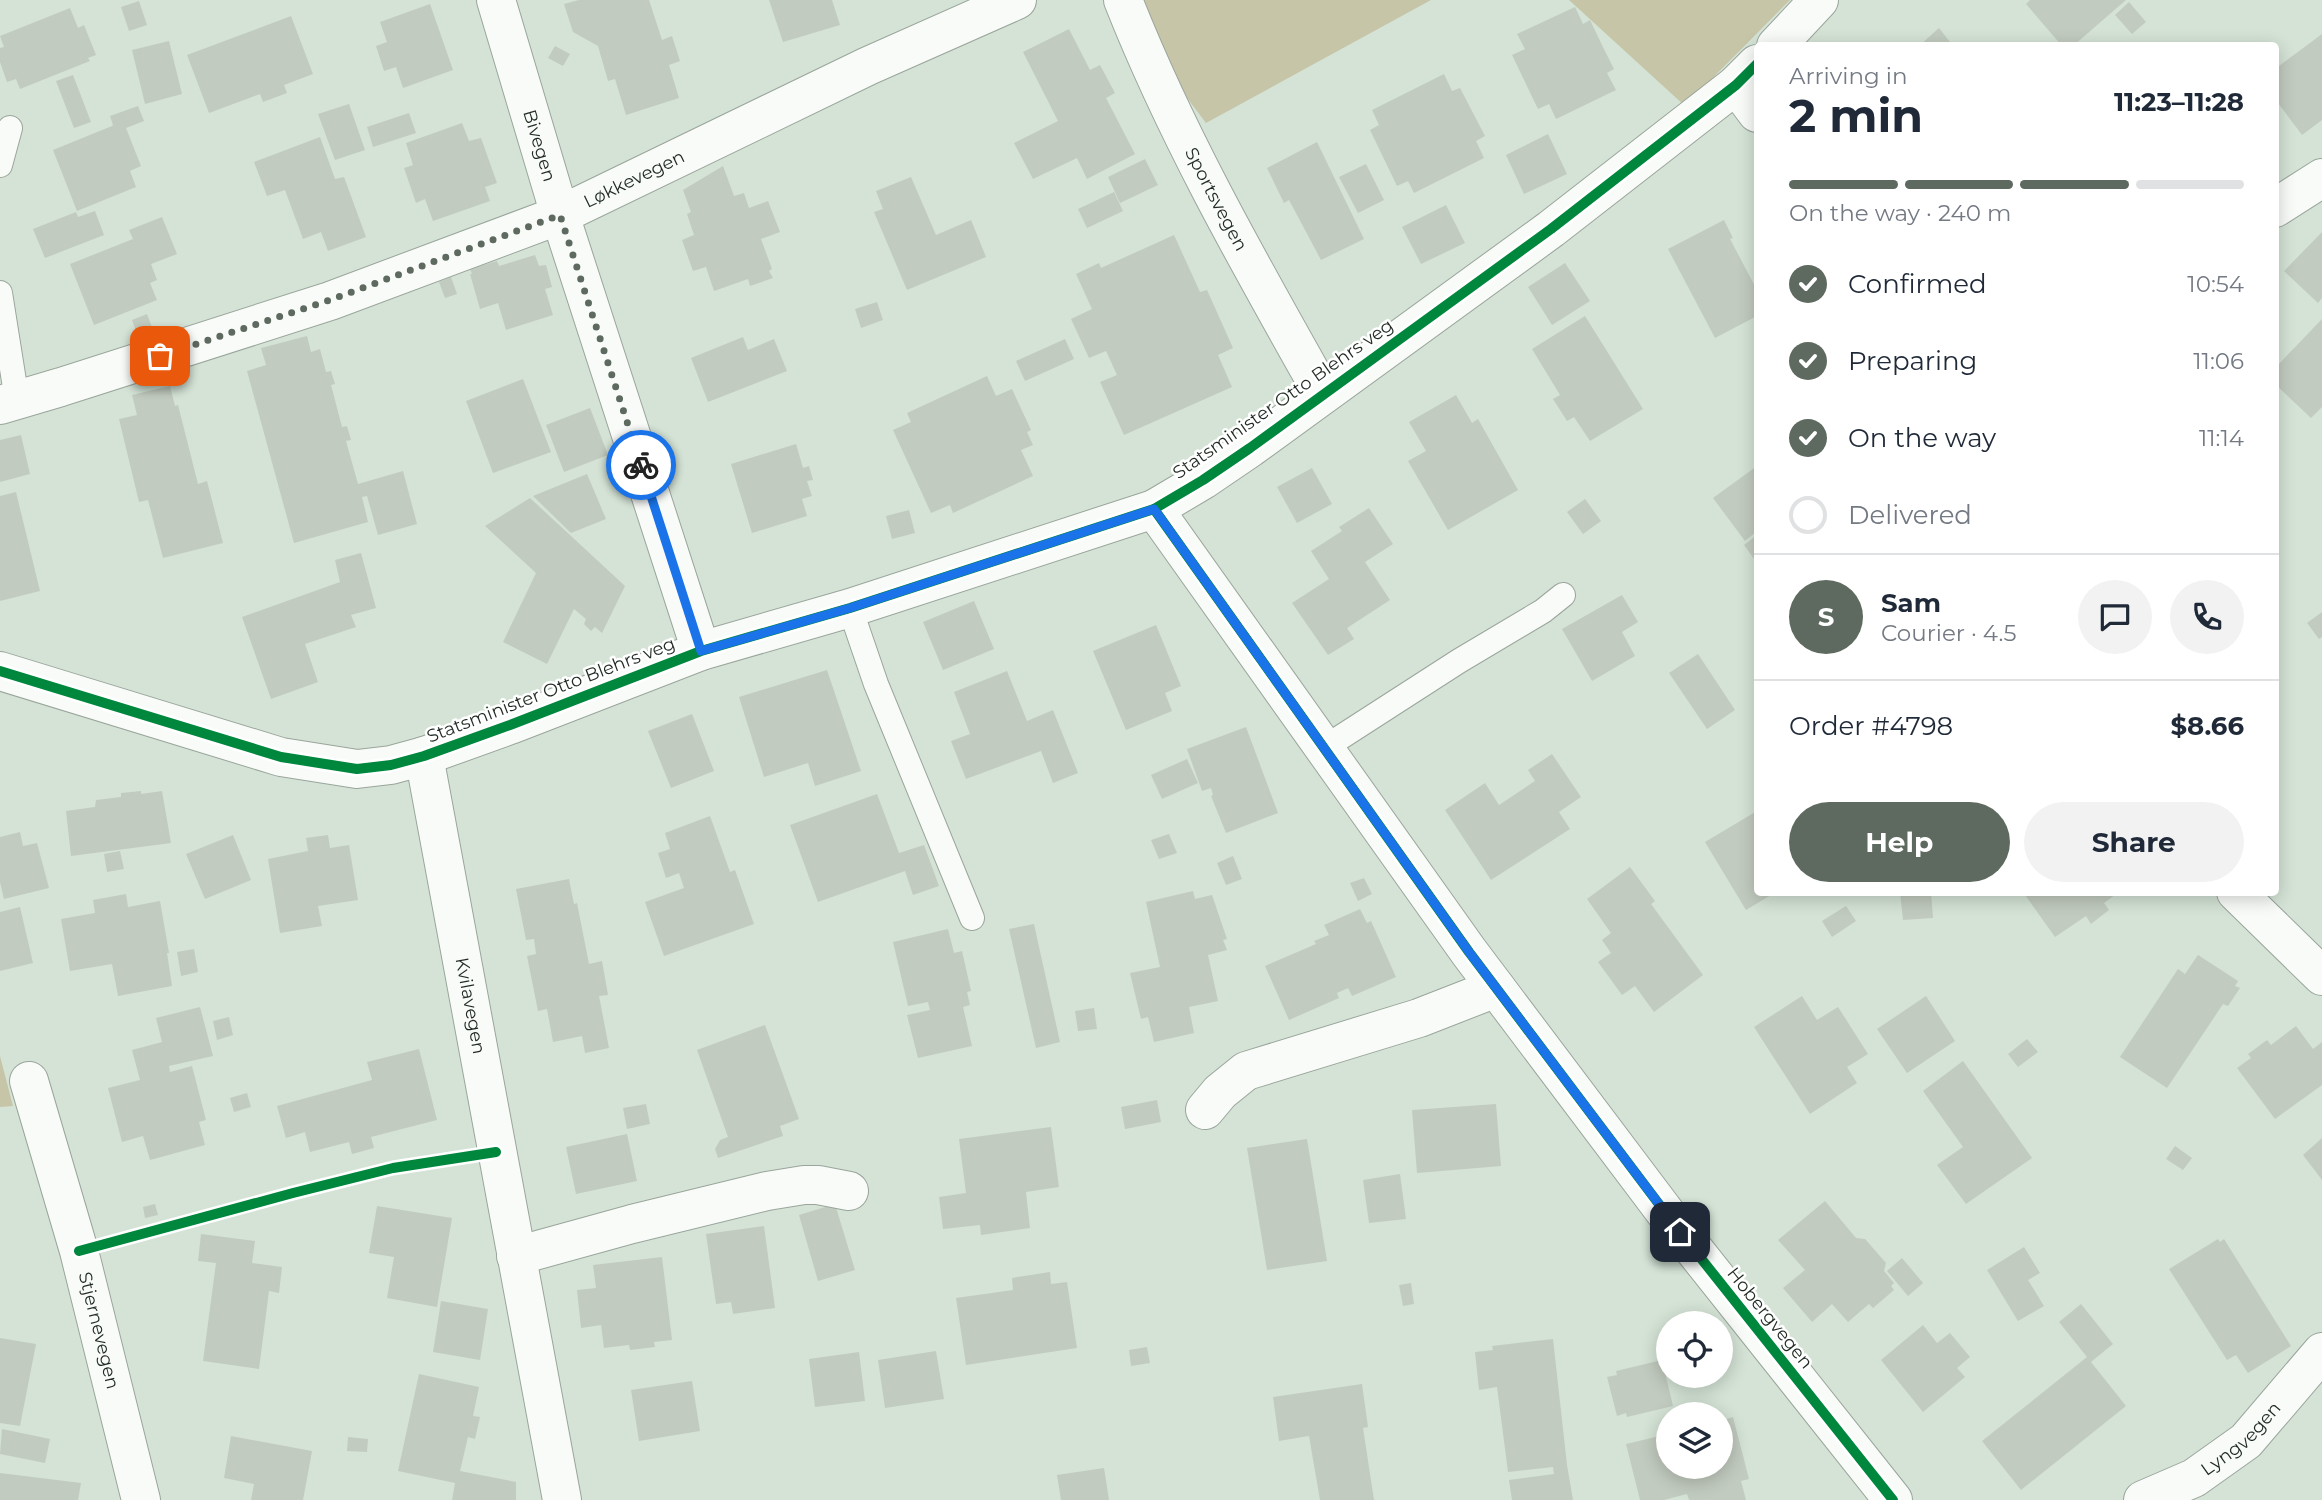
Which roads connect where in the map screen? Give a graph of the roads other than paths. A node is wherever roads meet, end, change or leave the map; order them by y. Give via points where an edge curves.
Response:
1 (496, 0) edge
2 (1017, 0) edge
3 (1123, 0) edge
4 (1819, 0) edge
5 (1780, 42) edge
6 (1750, 87) edge
7 (10, 128) dead end
8 (0, 164) edge
9 (2322, 178) edge
10 (2279, 205) edge
11 (560, 215) junction
12 (0, 293) edge
13 (1323, 394) junction
14 (8, 402) edge
15 (1154, 509) junction
16 (1563, 594) dead end
17 (850, 608) junction
18 (701, 651) junction
19 (0, 671) edge
20 (1324, 748) junction
21 (424, 757) junction
22 (2240, 896) edge
23 (972, 918) dead end
24 (2322, 976) edge
25 (1496, 988) junction
26 (29, 1081) dead end
27 (1205, 1110) dead end
28 (849, 1191) dead end
29 (516, 1256) junction
30 (2322, 1352) edge
31 (141, 1500) edge
32 (562, 1500) edge
33 (1893, 1500) edge
34 (2143, 1500) edge

1 - 11 street, Bivegen
2 - 11 street, Løkkevegen via 868,66
3 - 13 street, Sportsvegen via 1189,148
4 - 5 street
6 - 13 street, Statsminister Otto Blehrs veg
7 - 8 lane
9 - 10 street
11 - 14 street, Løkkevegen via 330,300
11 - 18 street, Bivegen
12 - 14 lane
13 - 15 street, Statsminister Otto Blehrs veg via 1231,461
15 - 17 street, Statsminister Otto Blehrs veg
15 - 20 street, Hobergvegen
16 - 20 lane
17 - 18 street, Statsminister Otto Blehrs veg
17 - 23 lane via 876,684
18 - 21 street, Statsminister Otto Blehrs veg
19 - 21 street, Statsminister Otto Blehrs veg via 281,757 357,769
20 - 25 street, Hobergvegen
21 - 29 street, Kvilavegen
22 - 24 street
25 - 27 street via 1419,1018 1246,1071
25 - 33 street, Hobergvegen via 1680,1232
26 - 31 street, Stjernevegen via 79,1251
28 - 29 street via 804,1185 767,1191
29 - 32 street, Kvilavegen
30 - 34 street, Lyngvegen via 2246,1441 2194,1478

